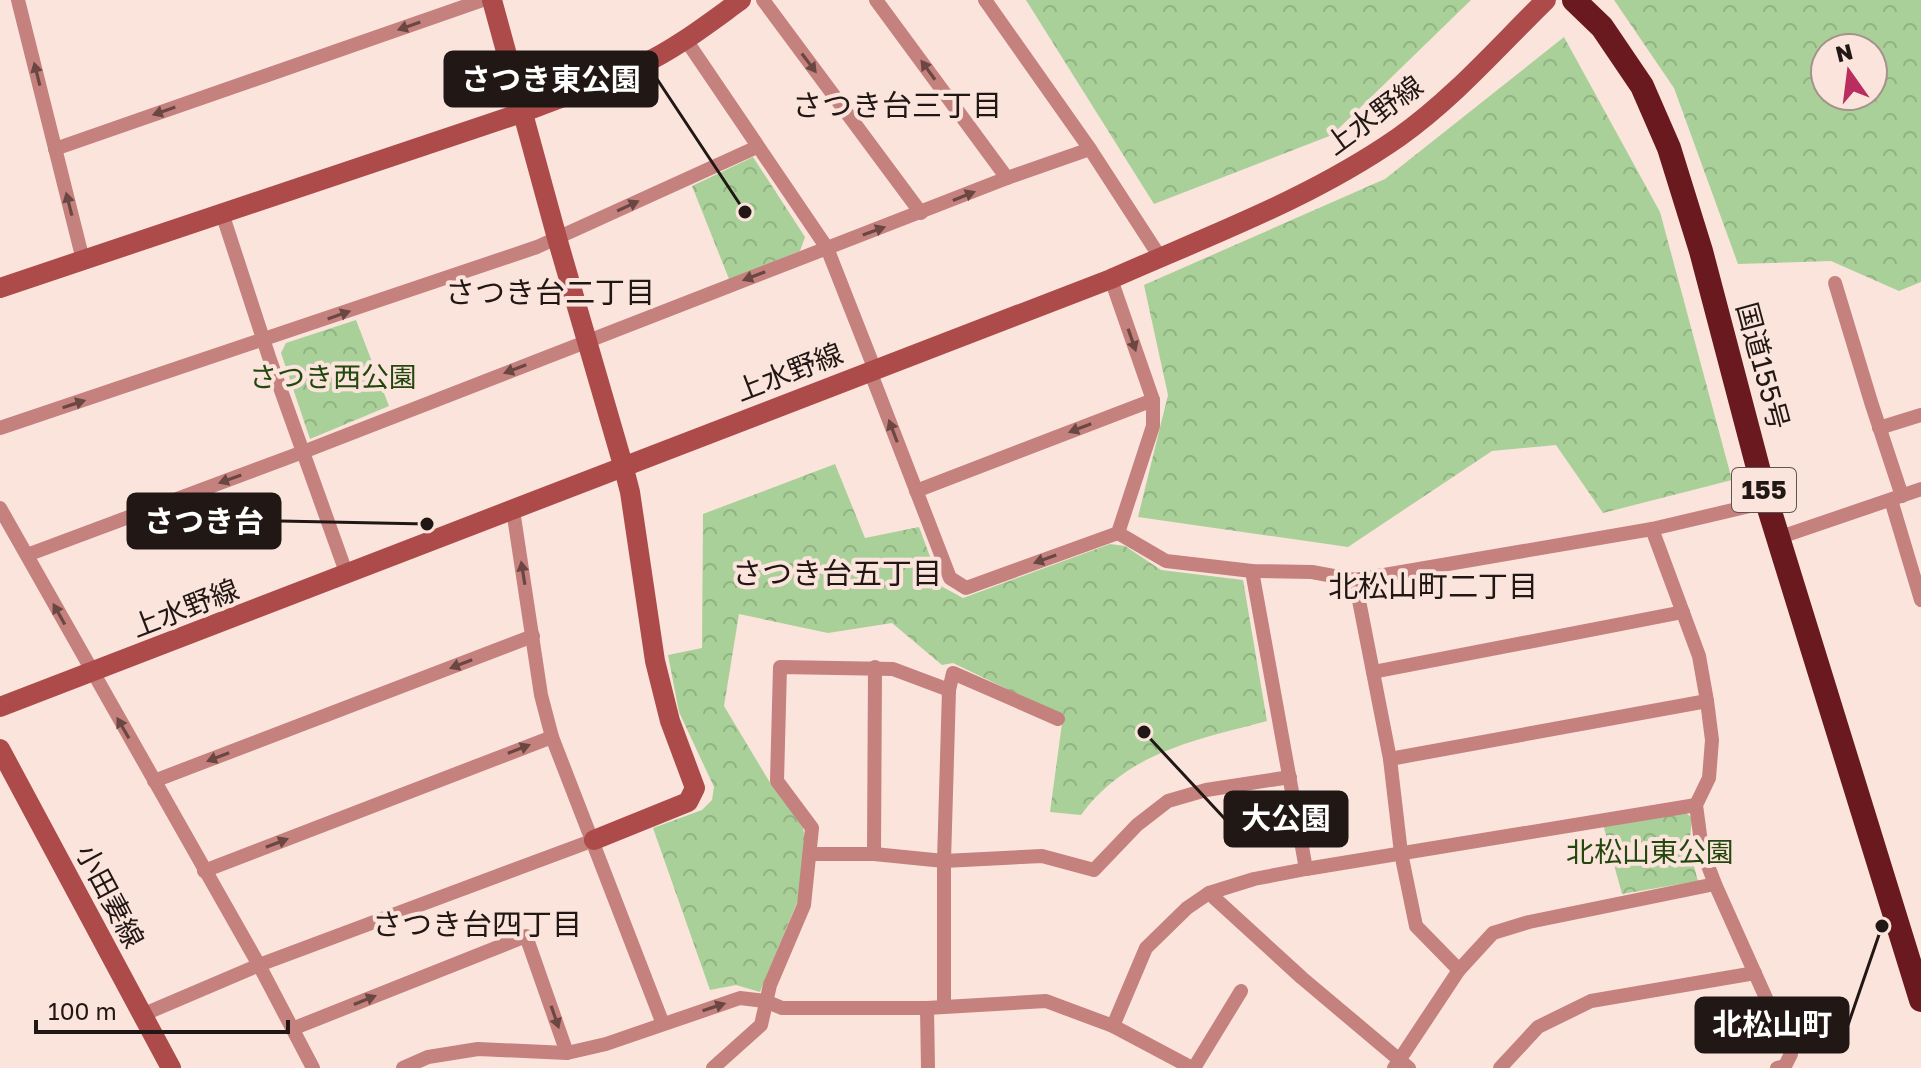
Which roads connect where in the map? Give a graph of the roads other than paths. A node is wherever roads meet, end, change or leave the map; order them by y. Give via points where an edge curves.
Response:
1 (18, 0) edge
2 (483, 0) edge
3 (492, 0) edge
4 (741, 0) edge
5 (763, 0) edge
6 (876, 0) edge
7 (985, 0) edge
8 (1546, 0) edge
9 (1574, 0) edge
10 (686, 40) junction
11 (524, 112) junction
12 (757, 147) junction
13 (55, 149) junction
14 (1090, 149) junction
15 (1007, 178) junction
16 (222, 213) junction
17 (921, 213) junction
18 (557, 238) junction
19 (827, 248) junction
20 (1160, 257) junction
21 (83, 260) junction
22 (1111, 279) junction
23 (1835, 283) dead end
24 (0, 288) edge
25 (265, 340) junction
26 (587, 341) junction
27 (873, 370) junction
28 (1153, 400) junction
29 (1921, 415) edge
30 (0, 428) edge
31 (1879, 428) junction
32 (303, 452) junction
33 (623, 465) junction
34 (1921, 489) edge
35 (916, 491) junction
36 (1897, 498) junction
37 (1767, 502) junction
38 (0, 508) edge
39 (513, 510) junction
40 (1652, 529) junction
41 (1118, 533) junction
42 (1778, 538) junction
43 (27, 555) junction
44 (1252, 571) junction
45 (347, 575) junction
46 (1355, 580) junction
47 (1921, 600) edge
48 (1683, 612) junction
49 (533, 636) junction
50 (875, 667) junction
51 (1373, 672) junction
52 (92, 674) junction
53 (949, 690) junction
54 (1707, 701) junction
55 (0, 707) edge
56 (1058, 719) dead end
57 (552, 737) junction
58 (0, 749) edge
59 (1390, 759) junction
60 (1290, 777) junction
61 (154, 781) junction
62 (1696, 805) junction
63 (594, 840) junction
64 (1401, 853) junction
65 (811, 854) junction
66 (874, 854) junction
67 (944, 861) junction
68 (1306, 869) junction
69 (204, 871) junction
70 (1715, 884) junction
71 (1209, 893) junction
72 (259, 965) junction
73 (1459, 970) junction
74 (1755, 973) junction
75 (1241, 991) dead end
76 (1921, 1000) edge
77 (765, 1001) junction
78 (944, 1006) junction
79 (927, 1008) junction
80 (142, 1015) junction
81 (663, 1024) junction
82 (1113, 1026) junction
83 (292, 1029) junction
84 (567, 1053) junction
85 (1401, 1065) edge
86 (171, 1068) edge
87 (313, 1068) edge
88 (403, 1068) edge
89 (713, 1068) edge
90 (928, 1068) edge
91 (1193, 1068) edge
92 (1500, 1068) edge
93 (1777, 1068) edge

13 -> 1 street
2 -> 13 street
3 - 11 street
4 - 10 street
5 -> 17 street
15 -> 6 street
7 - 14 street
8 - 20 street, 上水野線 via 1458,88 1401,135 1327,183
9 - 37 highway, 国道155号 / 155 via 1602,27 1642,86 1669,148
10 - 11 street via 643,64
10 - 12 street
11 - 16 street
11 - 18 street
18 -> 12 street
12 - 19 street
21 -> 13 street
14 - 15 street
14 - 20 street
17 -> 15 street
16 - 21 street
16 - 25 street
19 -> 17 street
25 -> 18 street
18 - 26 street
19 -> 26 street
19 - 27 street
20 - 22 street, 上水野線
21 - 24 street
22 - 27 street, 上水野線
22 -> 28 street
23 - 31 street
30 -> 25 street
25 - 32 street
26 -> 32 street
26 - 33 street
27 - 33 street, 上水野線
35 -> 27 street
28 -> 35 street
28 - 41 street via 1153,426
29 - 31 street
31 - 36 street
32 -> 43 street
32 - 45 street
33 - 39 street, 上水野線
33 - 63 street via 655,661 695,788 688,802
34 - 36 street
41 -> 35 street via 966,588 950,578
36 - 42 street
36 - 47 street
37 - 40 street
37 - 42 highway, 国道155号 / 155
38 - 43 street
39 - 45 street, 上水野線
49 -> 39 street
40 - 46 street
40 - 48 street
41 - 44 street via 1166,561
42 - 76 highway, 国道155号 / 155
52 -> 43 street
44 - 46 street via 1312,572
44 - 60 street
45 - 52 street, 上水野線
46 - 51 street
48 - 51 street
48 - 54 street
49 - 57 street
49 -> 61 street
50 - 53 street
50 - 65 street via 780,667 777,781 812,828
50 - 66 street
51 - 59 street
52 - 55 street, 上水野線
61 -> 52 street
53 - 56 street via 953,673
53 - 67 street
54 - 59 street
54 - 62 street via 1709,778
57 - 63 street
69 -> 57 street
58 - 80 street, 小田妻線
59 - 64 street
60 - 67 street via 1168,801 1094,870 1042,856
60 - 68 street
61 - 69 street
62 - 64 street
62 - 70 street via 1702,850
63 - 72 street
63 - 81 street
64 - 68 street
64 - 73 street via 1416,926
65 - 66 street
65 - 77 street via 804,905
66 - 67 street
67 - 78 street
68 - 71 street
69 - 72 street
70 - 73 street via 1493,933
70 - 74 street
71 - 82 street via 1146,948
71 - 85 street
72 - 80 street
72 - 83 street
73 - 85 street
74 - 92 street via 1591,1001 1538,1027
74 - 93 street via 1791,1054 1785,1066
75 - 91 street
77 - 79 street via 782,1008
81 -> 77 street via 740,998
77 - 89 street via 761,1025
78 - 79 street
78 - 82 street via 1046,1001
79 - 90 street
80 - 86 street, 小田妻線
81 - 84 street
82 - 91 street
83 -> 84 street via 526,936
83 - 87 street
84 - 88 street via 478,1049 428,1057

